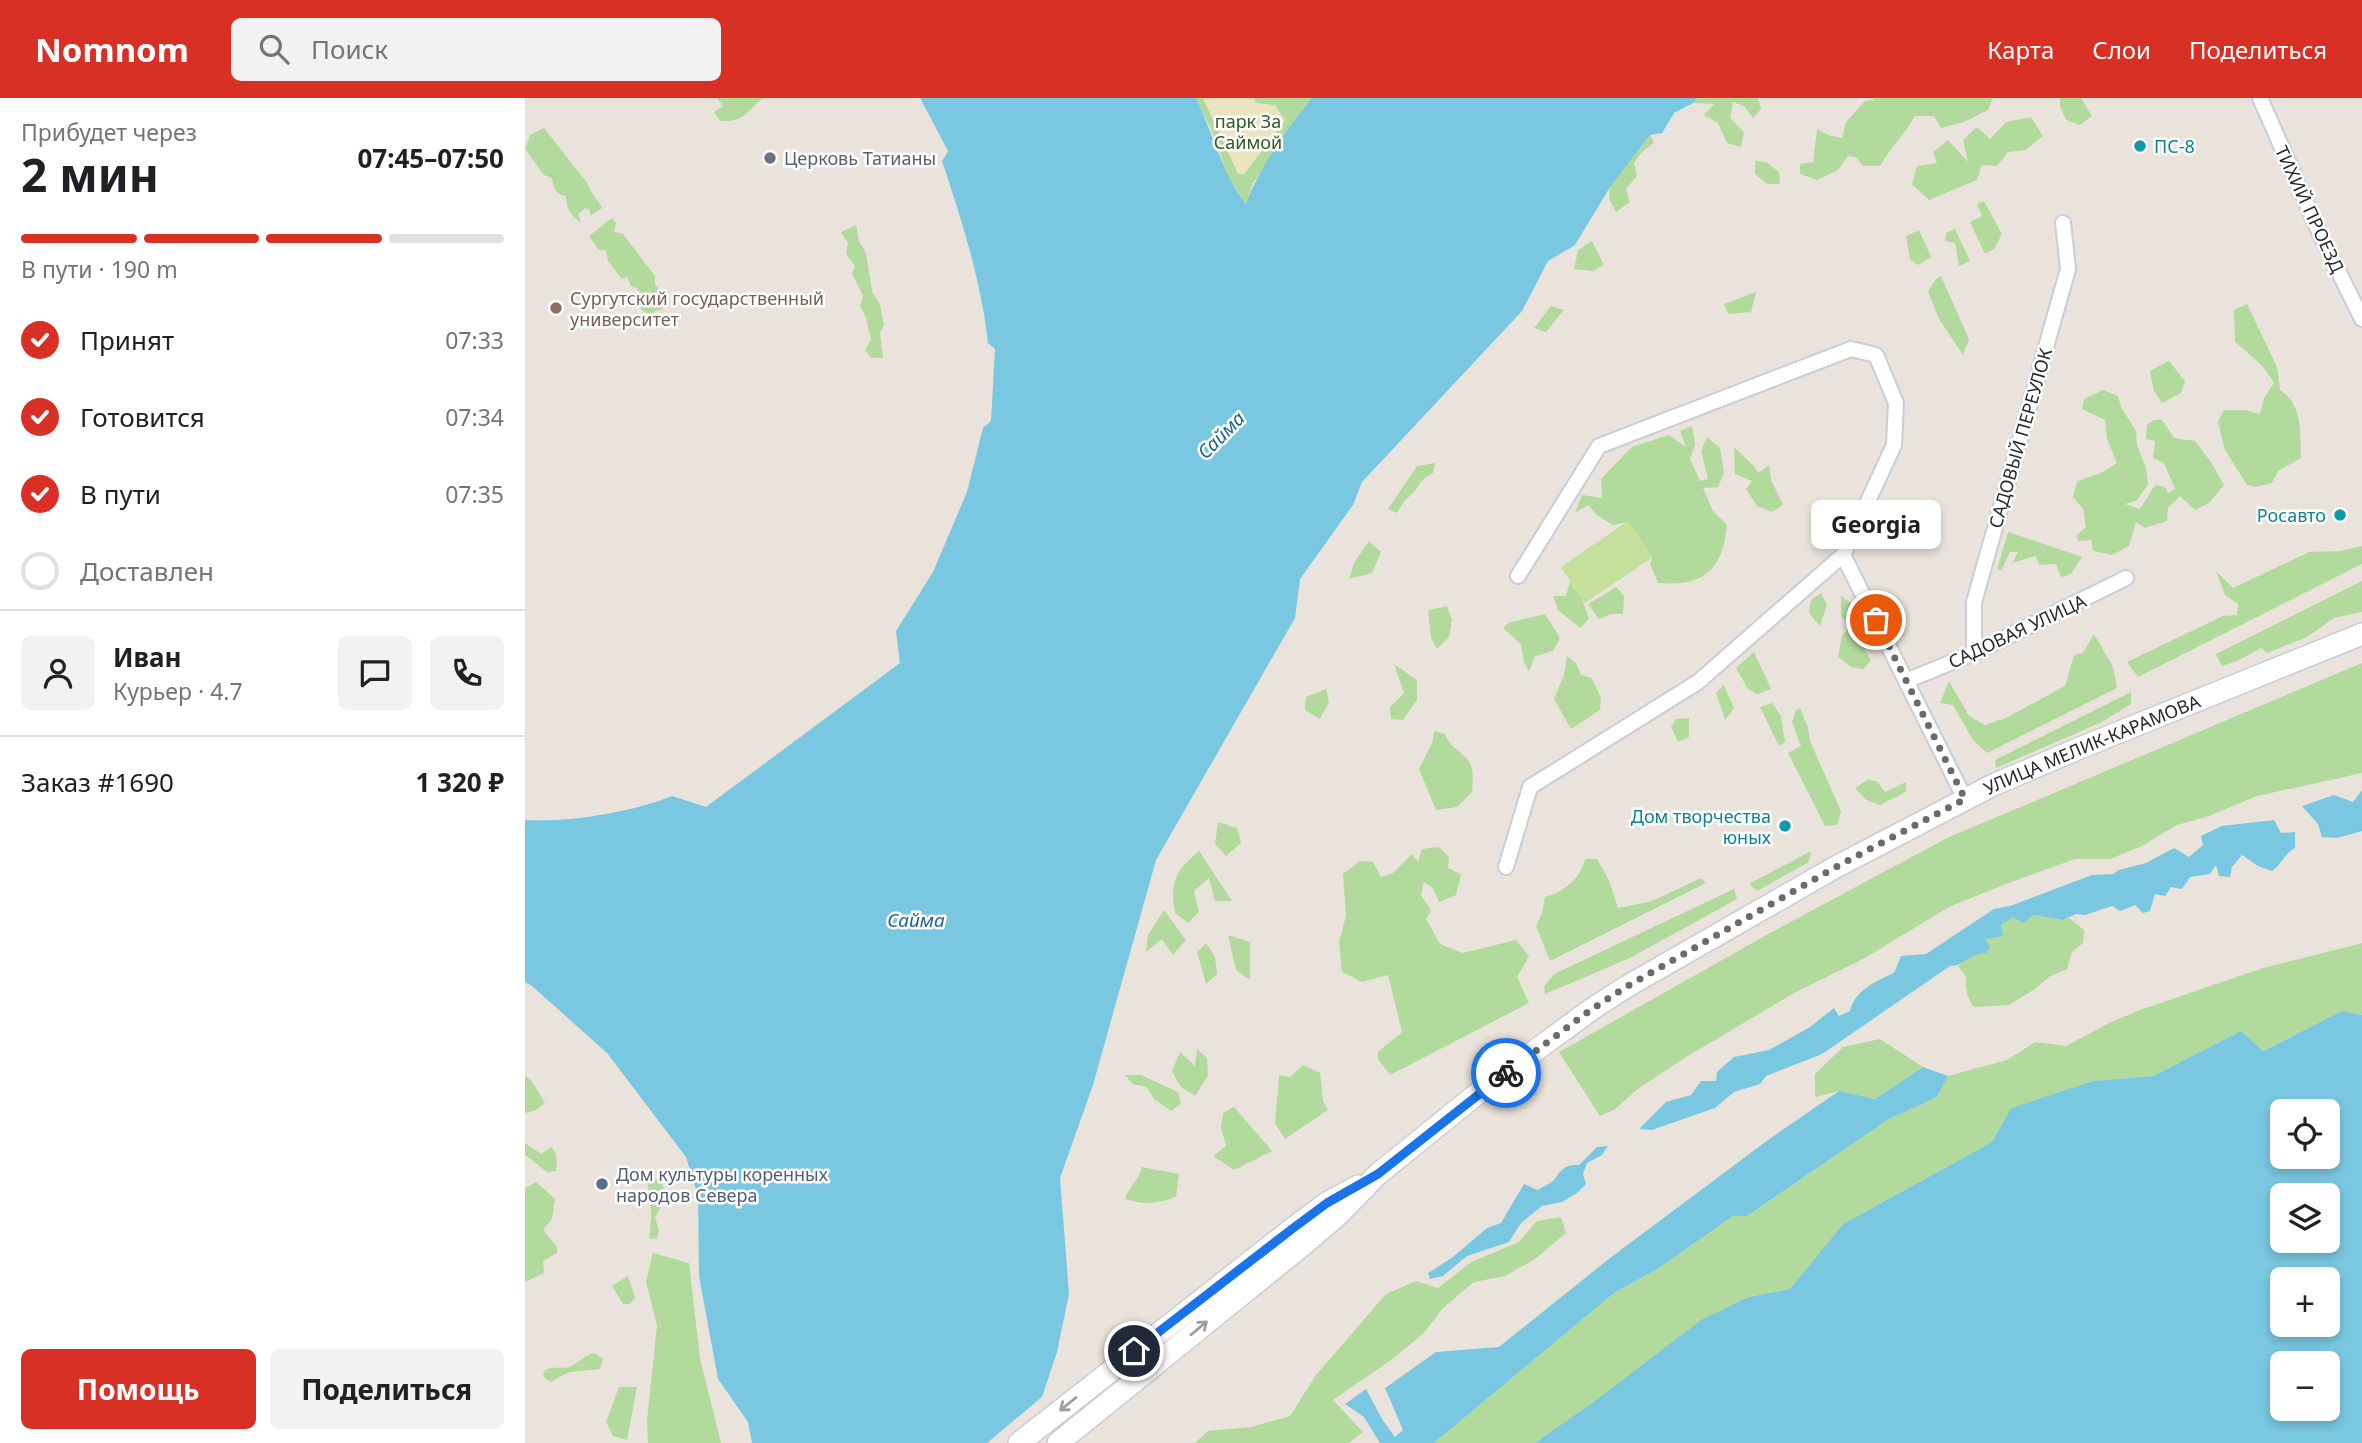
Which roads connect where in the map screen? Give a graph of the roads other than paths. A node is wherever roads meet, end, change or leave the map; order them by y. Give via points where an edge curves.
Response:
1 (2260, 98) edge
2 (2063, 222) dead end
3 (2362, 319) edge
4 (1843, 555) junction
5 (1518, 576) dead end
6 (2126, 578) dead end
7 (2362, 634) edge
8 (1974, 653) junction
9 (1906, 681) junction
10 (1965, 799) junction
11 (1506, 867) dead end
12 (1378, 1174) junction
13 (1020, 1443) edge
14 (1058, 1443) edge

1 - 3 street, ТИХИЙ ПРОЕЗД
2 - 8 street, САДОВЫЙ ПЕРЕУЛОК via 2067,269 1974,602
4 - 5 street via 1894,445 1896,403 1876,355 1851,349 1599,446
4 - 9 street
4 - 11 street via 1698,682 1530,787
6 - 8 street, САДОВАЯ УЛИЦА
7 - 10 main road, УЛИЦА МЕЛИК-КАРАМОВА
8 - 9 street, САДОВАЯ УЛИЦА
9 - 10 street
10 - 12 main road, УЛИЦА МЕЛИК-КАРАМОВА via 1834,868 1603,1002 1487,1086
12 -> 13 main road, УЛИЦА МЕЛИК-КАРАМОВА via 1292,1229
14 -> 12 main road, УЛИЦА МЕЛИК-КАРАМОВА via 1304,1244

